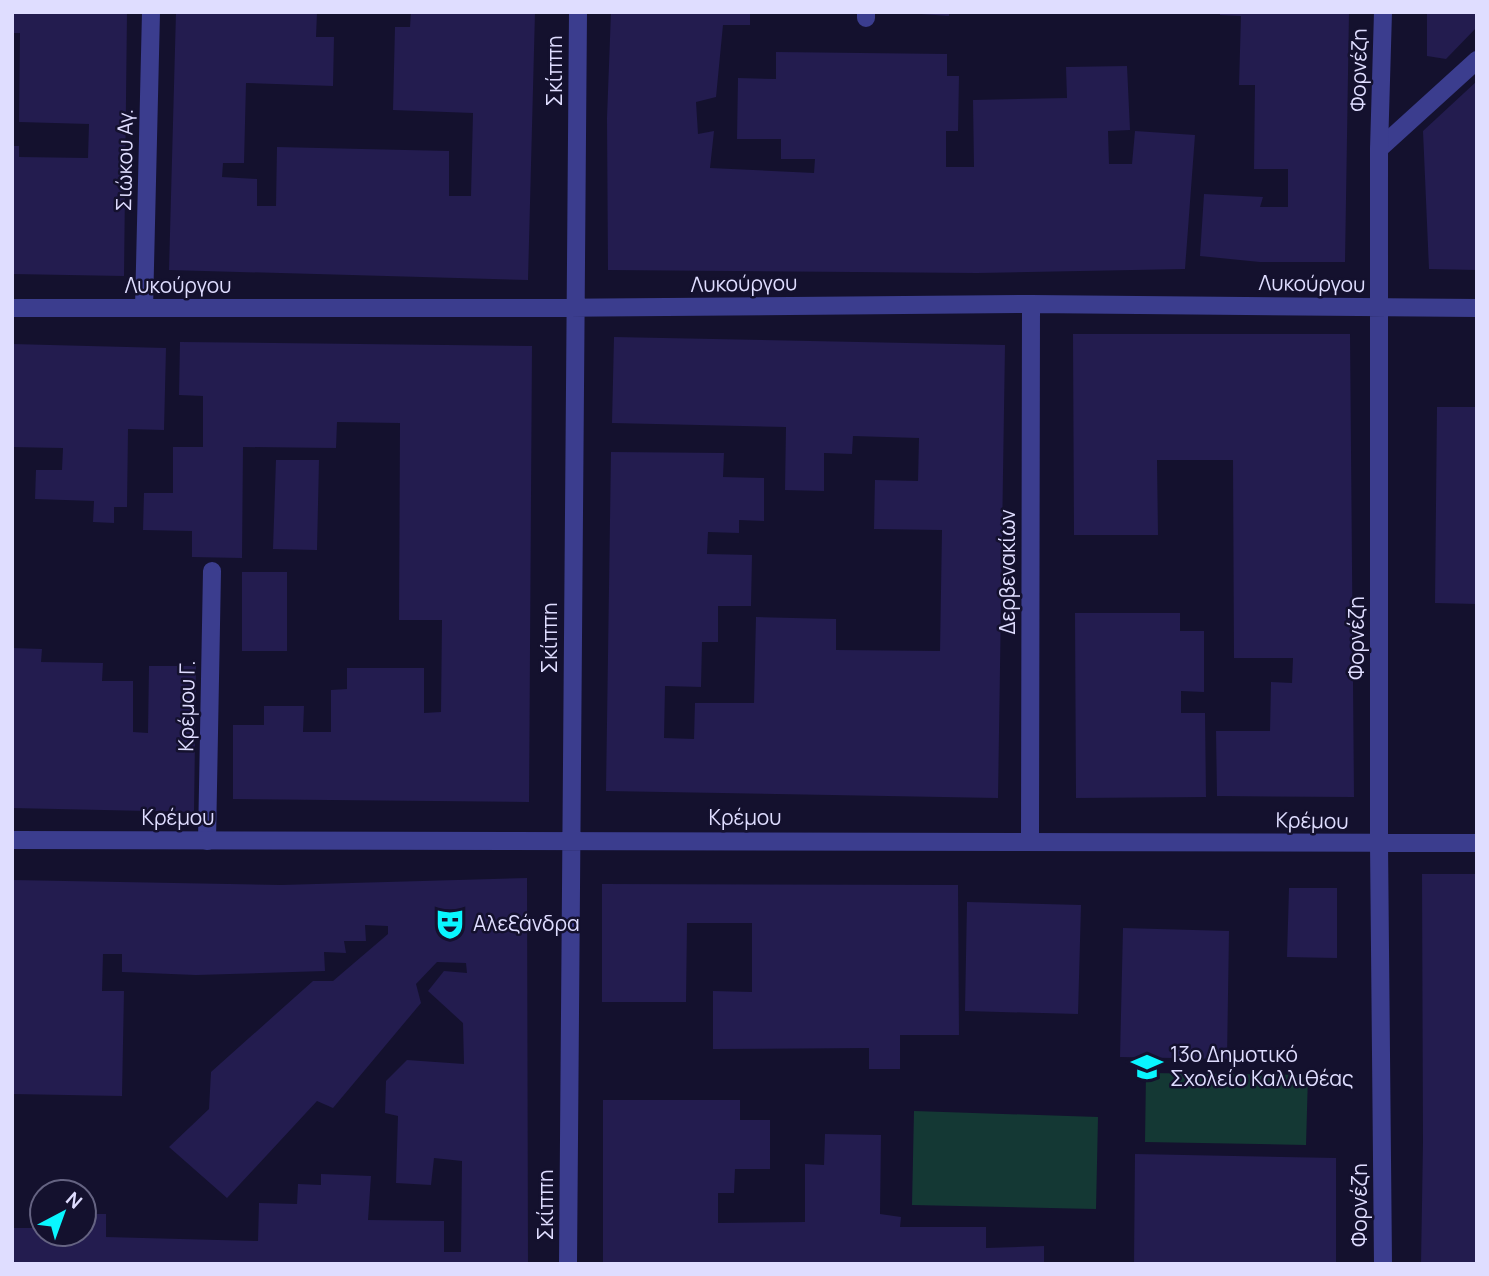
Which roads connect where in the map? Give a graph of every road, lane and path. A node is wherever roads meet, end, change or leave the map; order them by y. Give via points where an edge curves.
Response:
1 (151, 12) edge
2 (578, 12) edge
3 (1383, 12) edge
4 (1477, 60) edge
5 (1379, 149) junction
6 (1031, 304) junction
7 (12, 308) edge
8 (144, 308) junction
9 (576, 308) junction
10 (1380, 308) junction
11 (1477, 308) edge
12 (212, 571) dead end
13 (12, 840) edge
14 (572, 840) junction
15 (207, 841) junction
16 (1030, 841) junction
17 (1379, 844) junction
18 (1477, 844) edge
19 (568, 1264) edge
20 (1383, 1264) edge

1 - 8 street, Σιώκου Αγ.
2 - 9 street, Σκίππη
3 - 5 street, Φορνέζη
4 - 5 street
5 - 10 street, Φορνέζη
6 - 9 street, Λυκούργου
6 - 10 street, Λυκούργου
6 - 16 street, Δερβενακίων
7 - 8 street, Λυκούργου
8 - 9 street, Λυκούργου
9 - 14 street, Σκίππη
10 - 11 street, Λυκούργου
10 - 17 street, Φορνέζη
12 - 15 street, Κρέμου Γ.
13 - 15 street, Κρέμου
14 - 15 street, Κρέμου
14 - 16 street, Κρέμου
14 - 19 street, Σκίππη
16 - 17 street, Κρέμου
17 - 18 street, Κρέμου
17 - 20 street, Φορνέζη

